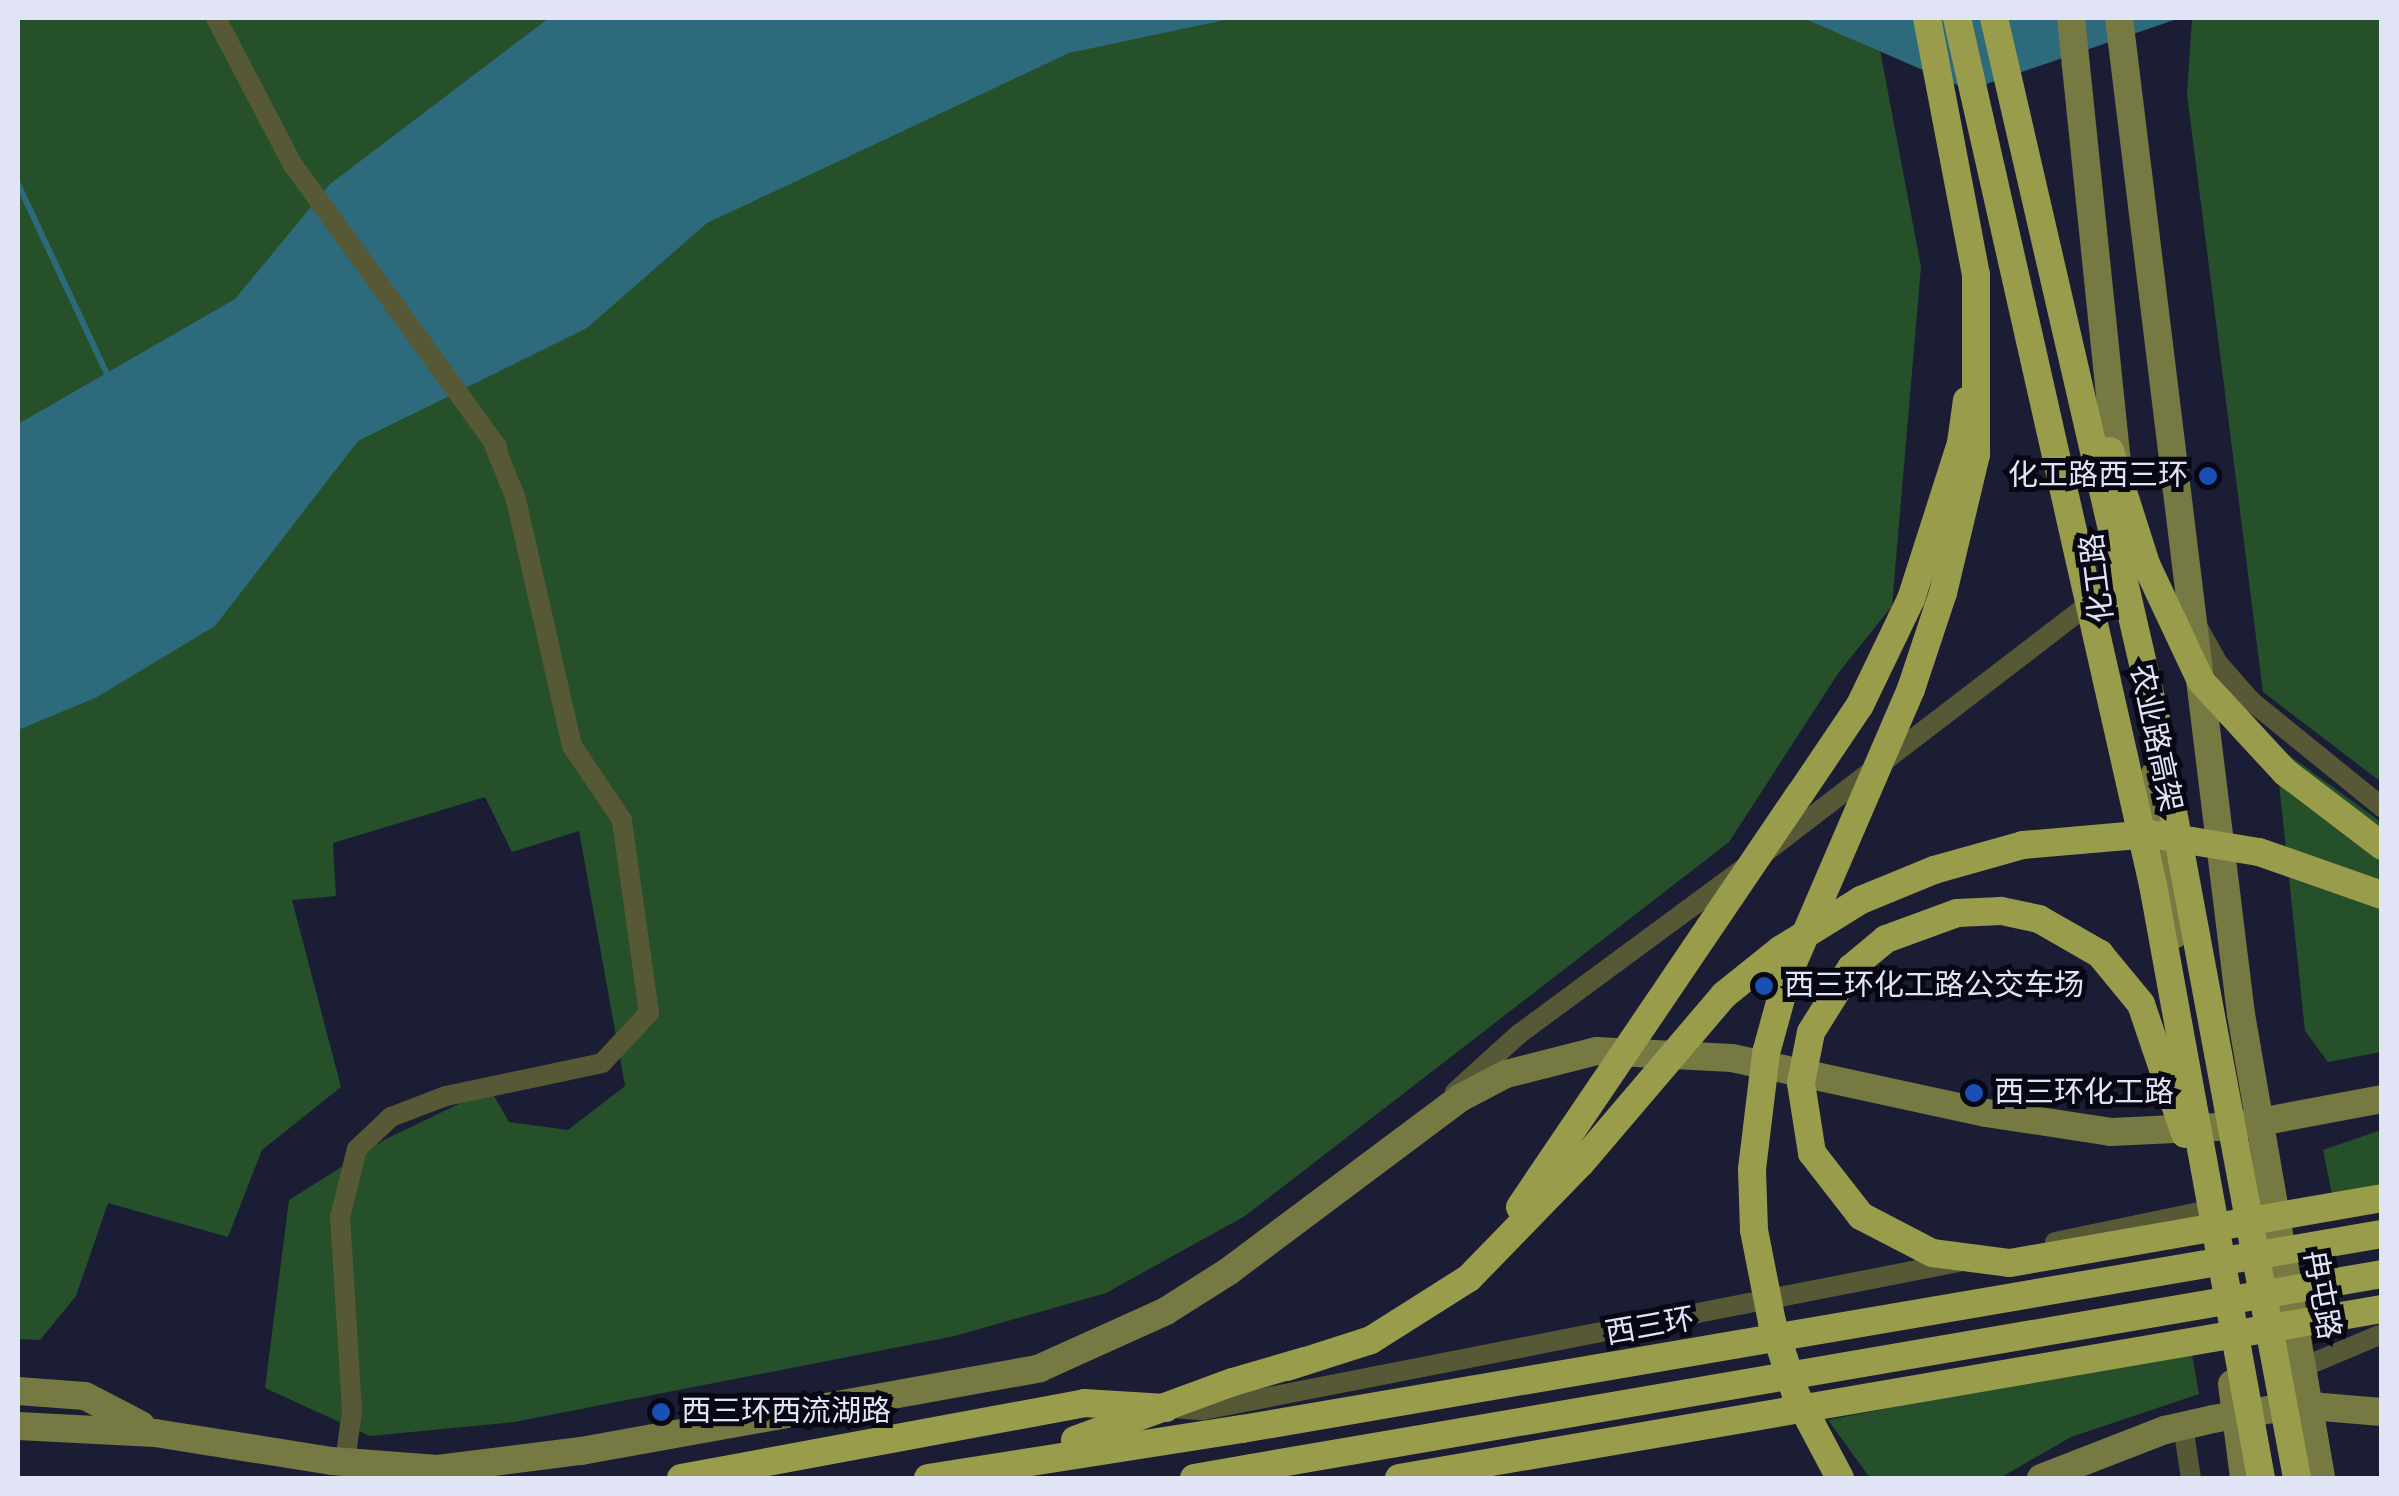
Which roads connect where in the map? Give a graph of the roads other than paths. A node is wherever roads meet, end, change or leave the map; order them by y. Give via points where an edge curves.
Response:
1 (216, 18) edge
2 (1927, 18) edge
3 (1957, 18) edge
4 (1994, 18) edge
5 (2071, 18) edge
6 (2119, 18) edge
7 (2030, 176) junction
8 (1977, 319) junction
9 (2126, 534) junction
10 (2188, 603) junction
11 (2382, 807) edge
12 (2382, 846) edge
13 (2382, 895) edge
14 (2382, 1099) edge
15 (2258, 1124) junction
16 (2199, 1130) junction
17 (1410, 1133) junction
18 (2382, 1198) edge
19 (2212, 1216) junction
20 (2382, 1234) edge
21 (2382, 1274) edge
22 (2382, 1309) edge
23 (2382, 1334) edge
24 (2289, 1362) junction
25 (1287, 1367) junction
26 (18, 1390) edge
27 (2308, 1405) junction
28 (1166, 1408) junction
29 (2382, 1412) edge
30 (2236, 1416) junction
31 (18, 1426) edge
32 (2183, 1426) junction
33 (155, 1433) junction
34 (345, 1462) junction
35 (984, 1469) junction
36 (681, 1478) edge
37 (928, 1478) edge
38 (1194, 1478) edge
39 (1399, 1478) edge
40 (1840, 1478) edge
41 (2041, 1478) edge
42 (2191, 1478) edge
43 (2244, 1478) edge
44 (2261, 1478) edge
45 (2298, 1478) edge
46 (2318, 1478) edge

1 - 34 street via 292,165 495,444 516,499 572,746 622,820 649,1013 602,1063 446,1096 391,1117 357,1149 340,1217 352,1411
2 - 8 highway, bridge via 1968,220
3 - 19 highway, 农业路高架, bridge via 2120,728
4 - 7 highway, 农业路高架, bridge
5 - 9 main road, 化工路
6 - 10 main road
7 - 12 highway, bridge via 2051,218 2106,438 2146,564 2184,652 2255,744
7 - 24 highway, 农业路高架, bridge via 2159,738
8 - 25 highway, bridge via 1961,443 1941,514 1911,599 1860,705 1515,1214 1411,1307 1342,1347
8 - 40 highway, bridge via 1976,454 1943,593 1911,689 1787,977 1758,1096 1752,1169 1762,1288 1796,1395
9 - 16 main road, 化工路
9 - 17 street via 2106,590 1519,1034
10 - 11 street via 2216,662 2251,701
10 - 15 main road
13 - 25 highway, bridge via 2259,852 2150,834 2023,844 1890,886 1818,924 1724,995 1581,1162 1470,1278 1371,1340
14 - 15 main road
15 - 16 main road
15 - 24 main road, 冉屯路
16 - 17 main road via 2111,1132 1986,1113 1732,1058 1638,1049 1596,1051 1506,1074
16 - 19 main road
17 - 34 main road via 1229,1270 1166,1310 1040,1368 493,1463 401,1469
18 - 19 highway, bridge via 2010,1263 1932,1253 1861,1216 1812,1153 1801,1082 1810,1032 1825,1002 1886,938 1922,922 2001,911 2066,930 2100,954 2141,1004
19 - 28 street via 1203,1410
19 - 30 main road
19 - 44 highway, 农业路高架, bridge
20 - 35 highway, 西三环, bridge
21 - 38 highway, bridge
22 - 39 highway, bridge
23 - 24 street
24 - 27 main road, 冉屯路
24 - 45 highway, 农业路高架, bridge
24 - 46 highway, bridge
25 - 28 highway, bridge
26 - 33 main road via 85,1396
27 - 29 main road
27 - 30 main road
27 - 46 main road, 冉屯路
28 - 35 highway
28 - 36 highway via 1084,1403
30 - 32 main road
30 - 43 main road
31 - 33 main road
32 - 41 main road
32 - 42 street
33 - 34 main road
35 - 37 highway, 西三环

